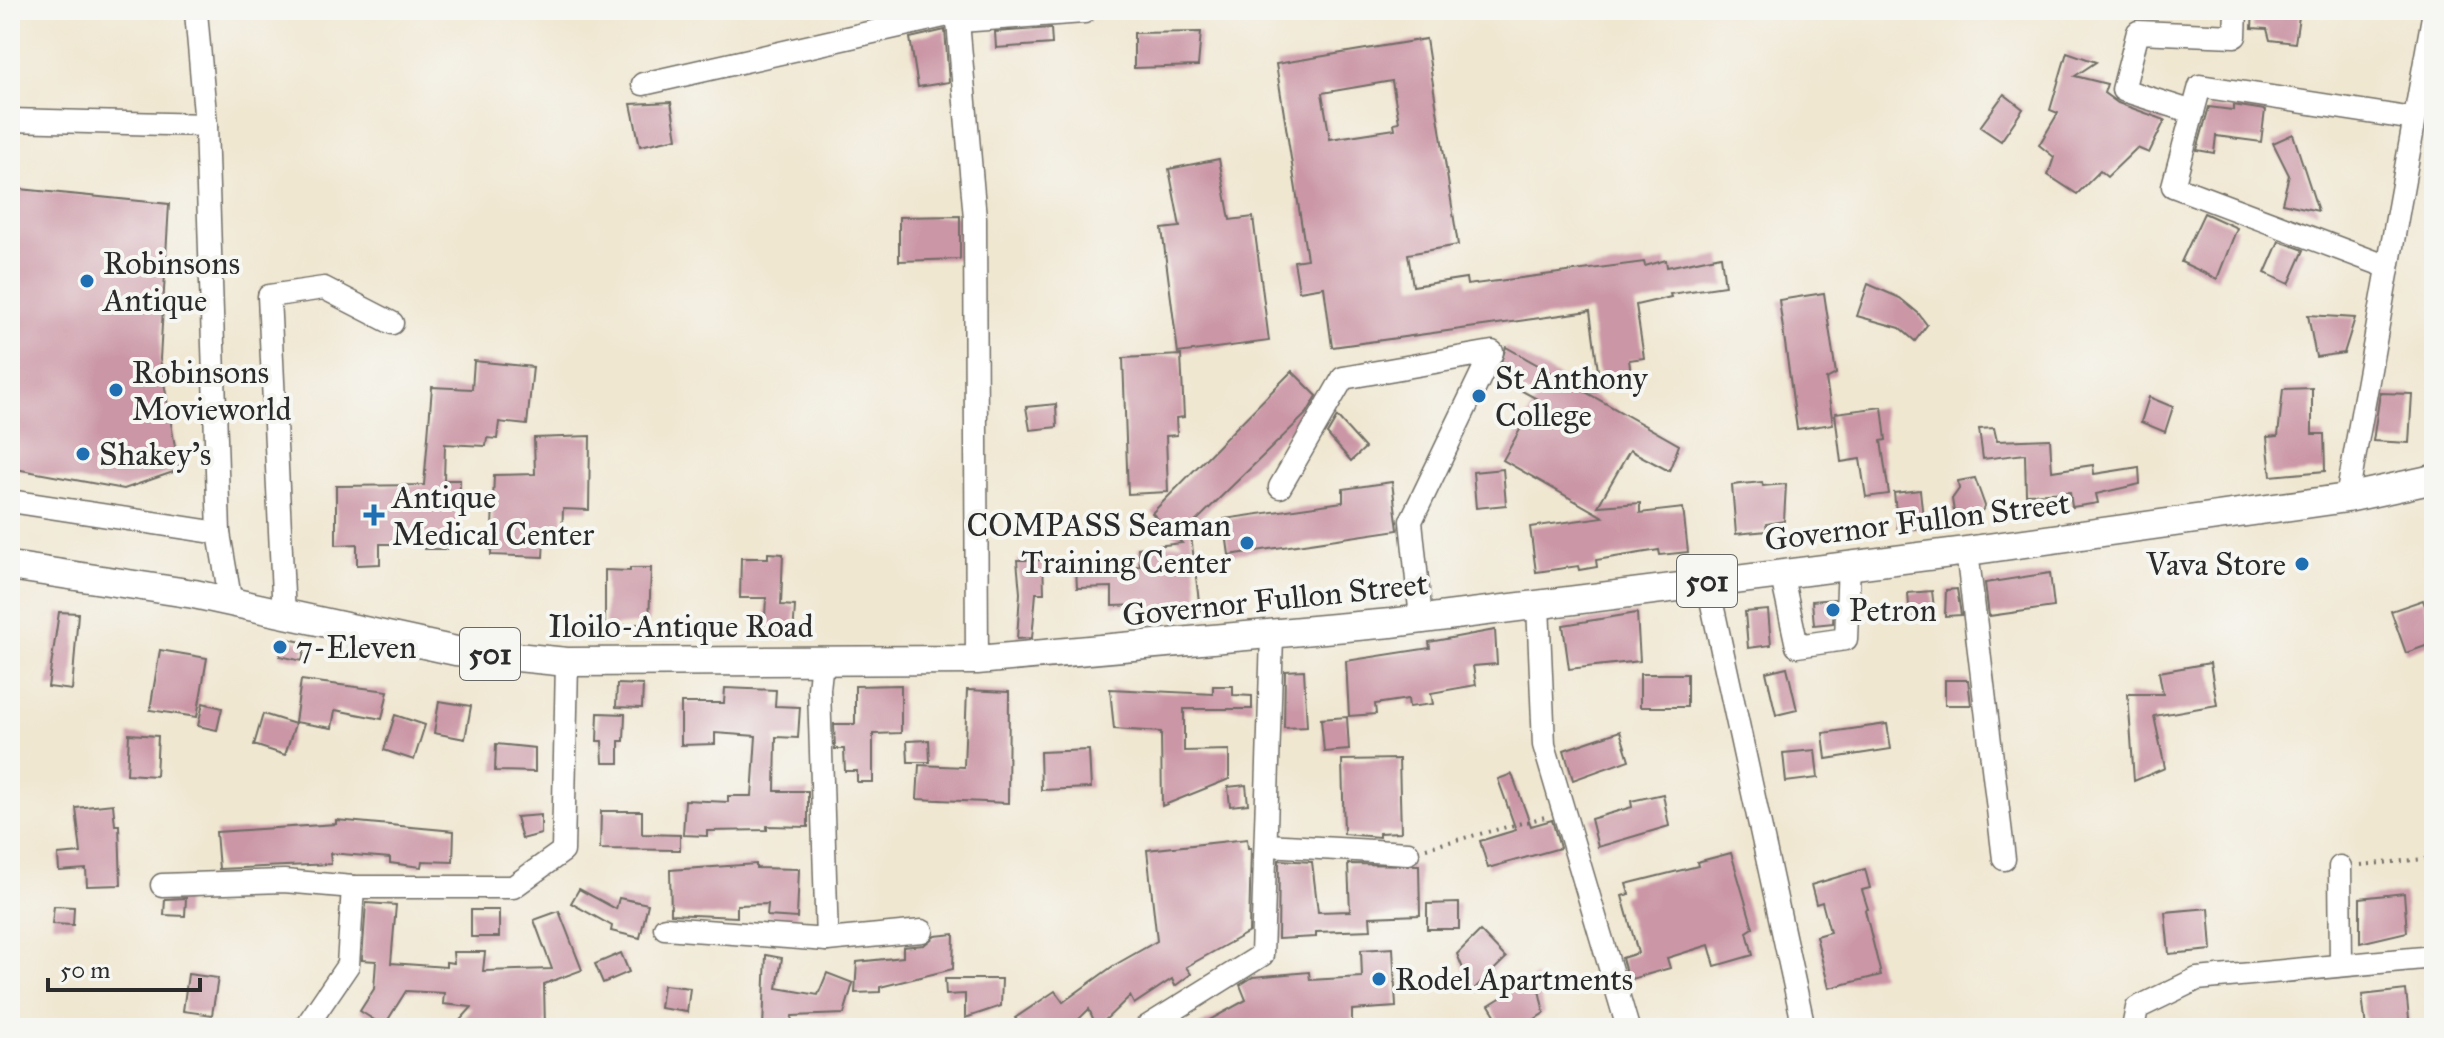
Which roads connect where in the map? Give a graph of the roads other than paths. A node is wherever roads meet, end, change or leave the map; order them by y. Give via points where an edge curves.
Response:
1 (2236, 10) edge
2 (2434, 11) edge
3 (196, 12) dead end
4 (1084, 12) dead end
5 (958, 14) edge
6 (643, 84) dead end
7 (2193, 112) junction
8 (2414, 119) junction
9 (10, 120) edge
10 (206, 125) junction
11 (2388, 267) junction
12 (392, 323) dead end
13 (2434, 479) edge
14 (1280, 487) dead end
15 (2347, 498) junction
16 (10, 501) edge
17 (219, 533) junction
18 (1967, 551) junction
19 (1849, 564) junction
20 (10, 566) edge
21 (1781, 572) junction
22 (1707, 581) junction
23 (231, 604) junction
24 (1538, 605) junction
25 (284, 616) junction
26 (1421, 619) junction
27 (1272, 636) junction
28 (977, 660) junction
29 (822, 661) junction
30 (567, 662) junction
31 (1267, 845) junction
32 (1408, 853) road end
33 (2004, 859) dead end
34 (2340, 867) road end
35 (162, 885) dead end
36 (353, 887) junction
37 (665, 928) dead end
38 (922, 931) dead end
39 (827, 940) junction
40 (2434, 957) edge
41 (2341, 963) junction
42 (305, 1028) edge
43 (1145, 1028) edge
44 (1628, 1028) edge
45 (1804, 1028) edge
46 (2133, 1028) edge

1 - 7 street via 2235,36 2138,32 2123,90
2 - 8 street
3 - 10 street
4 - 5 street
5 - 6 street
5 - 28 street via 975,218
7 - 8 street via 2200,86
7 - 11 street via 2173,186
8 - 11 street
9 - 10 street
10 - 17 street
11 - 15 street
12 - 25 street via 324,288 269,296
13 - 15 main road, Governor Fullon Street / 501
14 - 26 street via 1343,378 1492,352 1411,521
15 - 18 main road, Governor Fullon Street / 501
16 - 17 street
17 - 23 street
18 - 19 main road, Governor Fullon Street / 501
18 - 33 street
19 - 21 main road, Governor Fullon Street / 501
19 - 21 street via 1846,639 1797,646
20 - 23 main road, Iloilo-Antique Road / 501
21 - 22 main road, Governor Fullon Street / 501
22 - 24 main road, Governor Fullon Street / 501
22 - 45 street
23 - 25 main road, Iloilo-Antique Road / 501
24 - 26 main road, Governor Fullon Street / 501
24 - 44 street via 1544,745
25 - 30 main road, Iloilo-Antique Road / 501 via 456,651
26 - 27 main road, Governor Fullon Street / 501
27 - 28 main road, Governor Fullon Street / 501
27 - 31 street
28 - 29 main road, Iloilo-Antique Road / 501
29 - 30 main road, Iloilo-Antique Road / 501
29 - 39 street
30 - 36 street via 563,851 513,887
31 - 32 street
31 - 43 street via 1262,955
34 - 41 street
35 - 36 street via 284,881
36 - 42 street via 348,965
37 - 39 street
38 - 39 street
40 - 41 street
41 - 46 street via 2197,979 2137,1008

